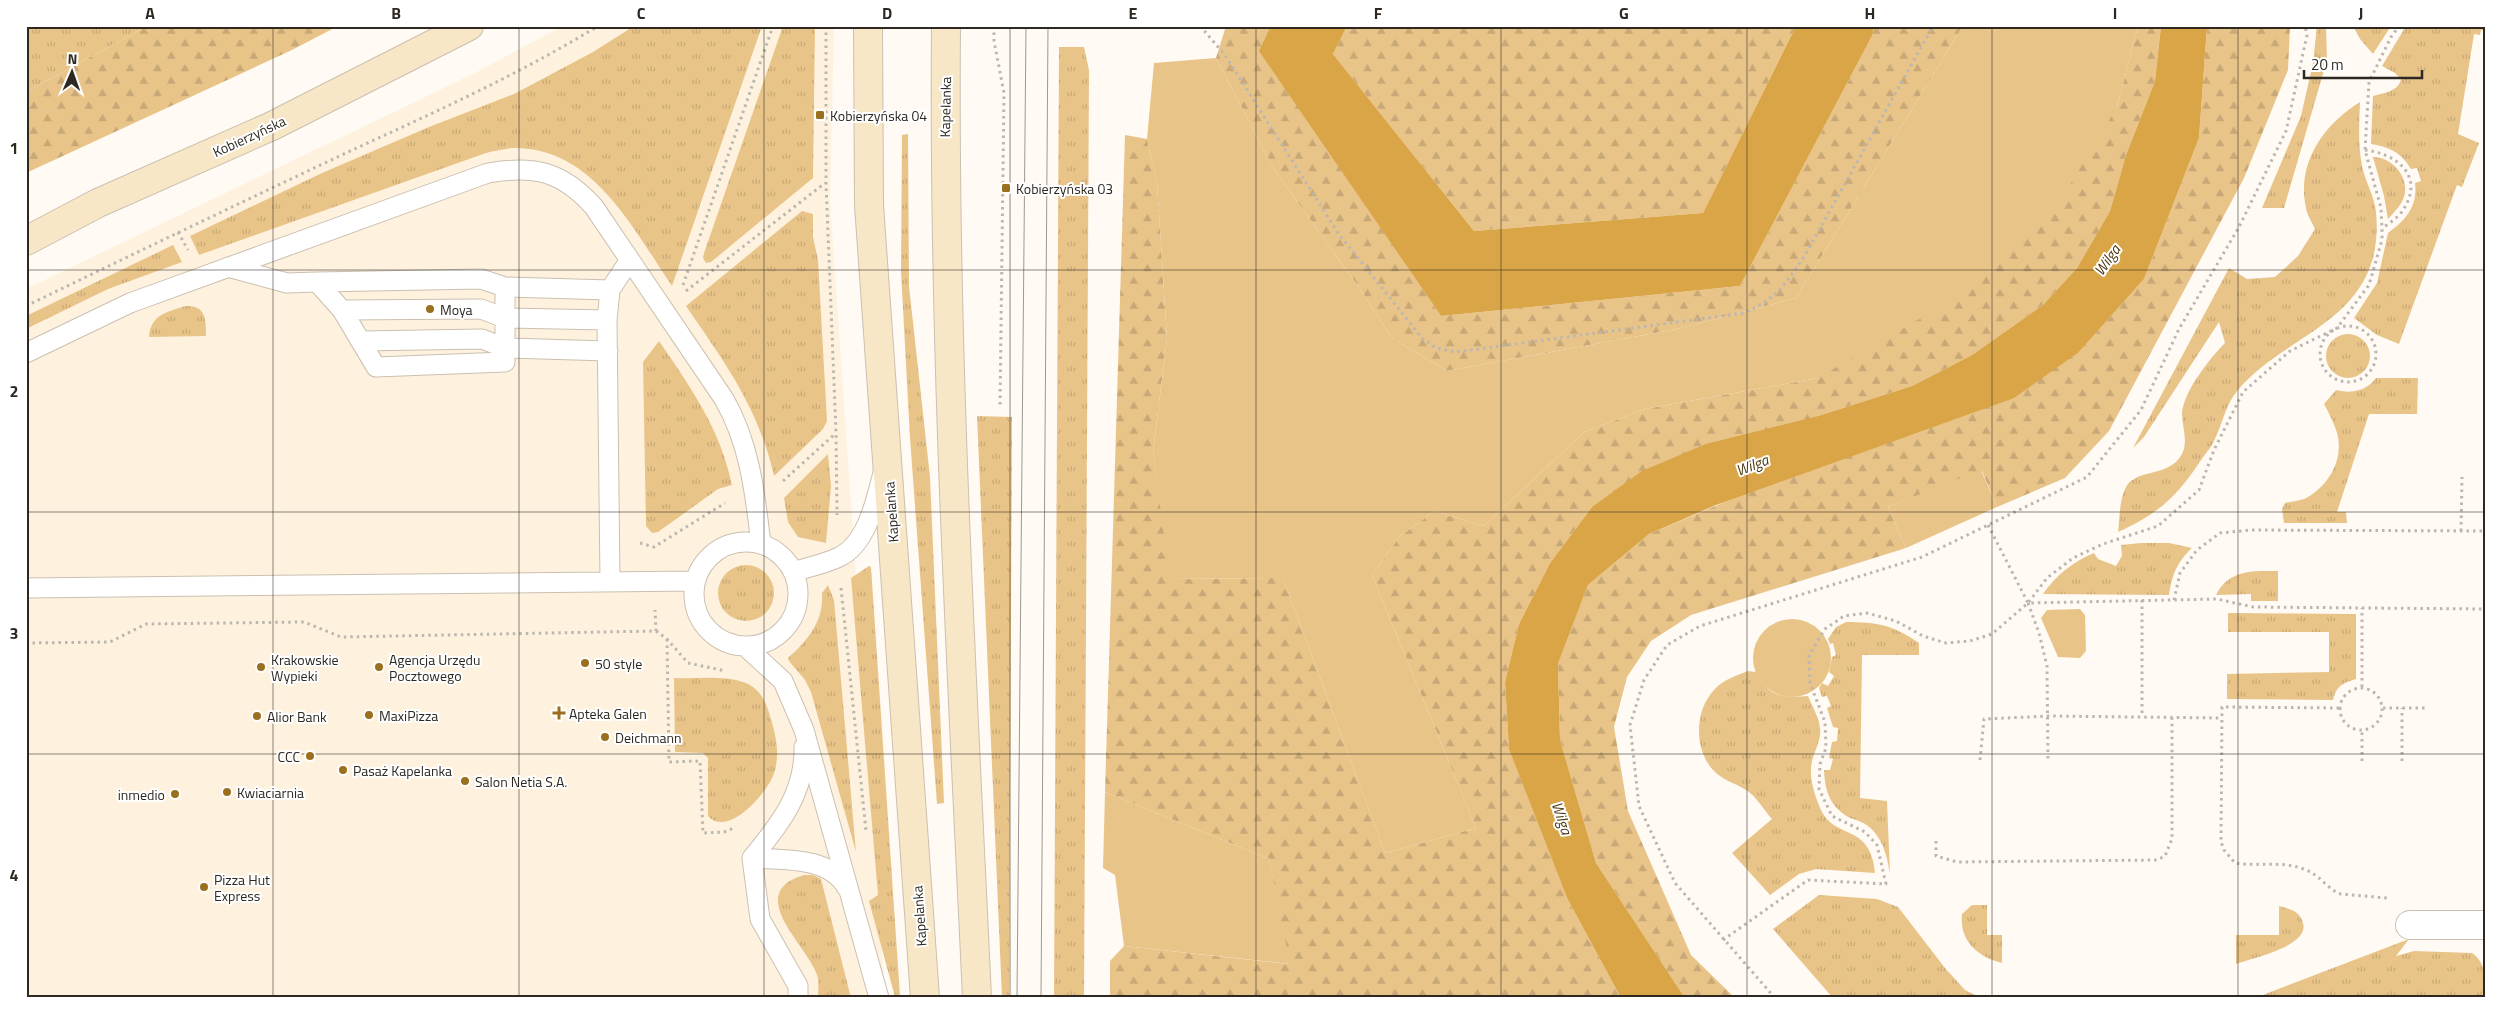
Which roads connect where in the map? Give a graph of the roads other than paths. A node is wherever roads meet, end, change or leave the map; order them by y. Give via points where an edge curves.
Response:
1 (469, 26) edge
2 (868, 26) edge
3 (946, 26) edge
4 (26, 241) edge
5 (629, 261) junction
6 (228, 267) junction
7 (317, 282) junction
8 (505, 287) junction
9 (610, 290) junction
10 (342, 310) junction
11 (506, 318) junction
12 (607, 320) junction
13 (362, 341) junction
14 (505, 348) junction
15 (608, 351) junction
16 (26, 353) edge
17 (886, 452) junction
18 (761, 544) junction
19 (794, 572) junction
20 (695, 580) junction
21 (610, 582) junction
22 (26, 588) edge
23 (746, 647) junction
24 (804, 730) junction
25 (752, 858) junction
26 (848, 889) junction
27 (2410, 925) dead end
28 (2485, 925) edge
29 (798, 998) edge
30 (879, 998) edge
31 (925, 998) edge
32 (977, 998) edge

1 - 4 main road, Kobierzyńska via 272,126 98,203
2 - 17 main road, Kapelanka via 868,205
3 - 32 main road, Kapelanka via 944,177 949,382
5 - 6 lane via 594,207 575,188 548,173 513,169 488,173
5 - 9 lane
5 - 18 lane via 734,416 747,454
6 - 7 lane via 287,283
6 - 16 lane via 130,303
7 - 8 lane via 481,279
7 - 10 lane
8 - 9 lane
8 - 11 lane
9 - 12 lane
10 - 11 lane via 482,309
10 - 13 lane
11 - 12 lane
11 - 14 lane
12 - 15 lane
13 - 14 lane via 482,339
13 - 14 lane via 376,367 505,362
14 - 15 lane
15 - 21 lane
17 - 19 lane via 877,495 858,540 838,558
17 - 31 main road, Kapelanka
18 - 19 lane via 775,550
18 - 20 lane via 734,543 721,548 701,568
19 - 23 lane via 799,589 797,607 790,623 779,636 763,644
20 - 21 lane
20 - 23 lane via 696,612 704,626 716,637
21 - 22 lane
23 - 24 lane via 784,681
24 - 25 lane via 803,769 794,799 781,823
24 - 26 lane
25 - 26 lane via 815,864 836,874
25 - 29 lane via 760,919 798,986
26 - 30 lane
27 - 28 street

